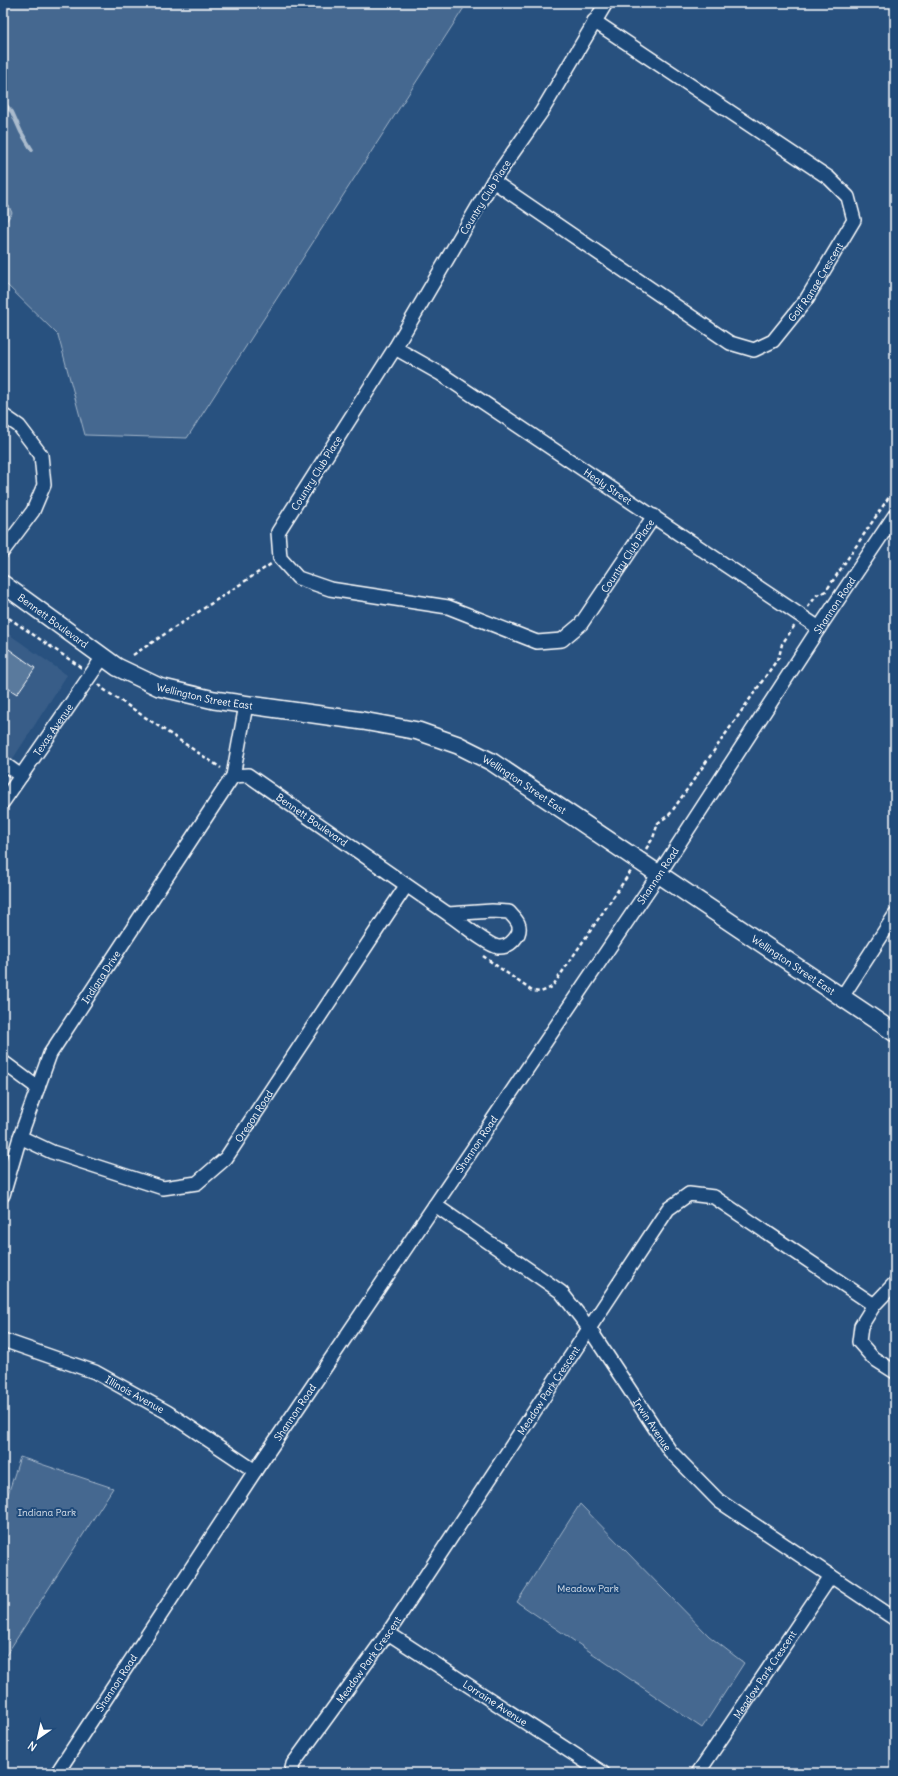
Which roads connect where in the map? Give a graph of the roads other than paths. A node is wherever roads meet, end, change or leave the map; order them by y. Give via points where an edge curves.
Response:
1 (606, 3) edge
2 (594, 21) junction
3 (493, 181) junction
4 (395, 348) junction
5 (3, 416) edge
6 (895, 515) edge
7 (654, 516) junction
8 (3, 551) edge
9 (3, 584) edge
10 (819, 628) junction
11 (103, 657) junction
12 (246, 705) junction
13 (3, 763) edge
14 (21, 776) junction
15 (233, 776) junction
16 (3, 802) edge
17 (659, 874) junction
18 (406, 886) junction
19 (448, 914) junction
20 (895, 915) edge
21 (842, 997) junction
22 (895, 1033) edge
23 (3, 1062) edge
24 (38, 1088) junction
25 (20, 1137) junction
26 (3, 1195) edge
27 (435, 1205) junction
28 (895, 1283) edge
29 (874, 1305) junction
30 (589, 1328) junction
31 (3, 1340) edge
32 (895, 1372) edge
33 (255, 1471) junction
34 (831, 1576) junction
35 (895, 1619) edge
36 (388, 1632) junction
37 (56, 1773) edge
38 (291, 1773) edge
39 (603, 1773) edge
40 (698, 1773) edge

1 - 2 street, Country Club Place
2 - 3 street, Country Club Place via 542,111
2 - 3 street, Golf Range Crescent via 829,178 848,197 854,220 806,300 773,341 754,350 730,343
3 - 4 street, Country Club Place
4 - 7 street, Healy Street via 441,374
4 - 7 street, Country Club Place via 278,532 280,558 298,578 330,589 448,607 537,642 562,640 581,624
5 - 8 street via 19,426 41,455 44,485 32,512
6 - 10 street, Shannon Road
7 - 10 street, Healy Street
9 - 11 main road, Bennett Boulevard
10 - 17 street, Shannon Road
11 - 12 main road, Wellington Street East via 119,669 159,687
11 - 14 street, Texas Avenue
12 - 15 street
12 - 17 main road, Wellington Street East via 363,720 418,731 458,745 492,762
13 - 14 street
14 - 16 street, Texas Avenue
15 - 18 street, Bennett Boulevard via 248,775
15 - 24 street, Indiana Drive via 50,1054
17 - 21 main road, Wellington Street East
17 - 27 street, Shannon Road
18 - 19 street, Bennett Boulevard
18 - 25 street, Oregon Road via 226,1158 197,1183 163,1188 52,1152
19 - 19 street, Bennett Boulevard via 498,947 515,940 519,930 518,922 509,912
20 - 21 street
21 - 22 main road, Wellington Street East
23 - 24 street
24 - 25 street, Indiana Drive
25 - 26 street, Indiana Drive
27 - 30 street, Irwin Avenue via 561,1292
27 - 33 street, Shannon Road
28 - 29 street
29 - 30 street, Meadow Park Crescent via 714,1197 689,1194 668,1209
29 - 32 street via 861,1326 860,1342 874,1358
30 - 34 street, Irwin Avenue via 670,1451 719,1501
30 - 36 street, Meadow Park Crescent
31 - 33 street, Illinois Avenue via 95,1372 167,1412
33 - 37 street, Shannon Road
34 - 35 street, Irwin Avenue
34 - 40 street, Meadow Park Crescent
36 - 38 street, Meadow Park Crescent via 292,1764
36 - 39 street, Lorraine Avenue

